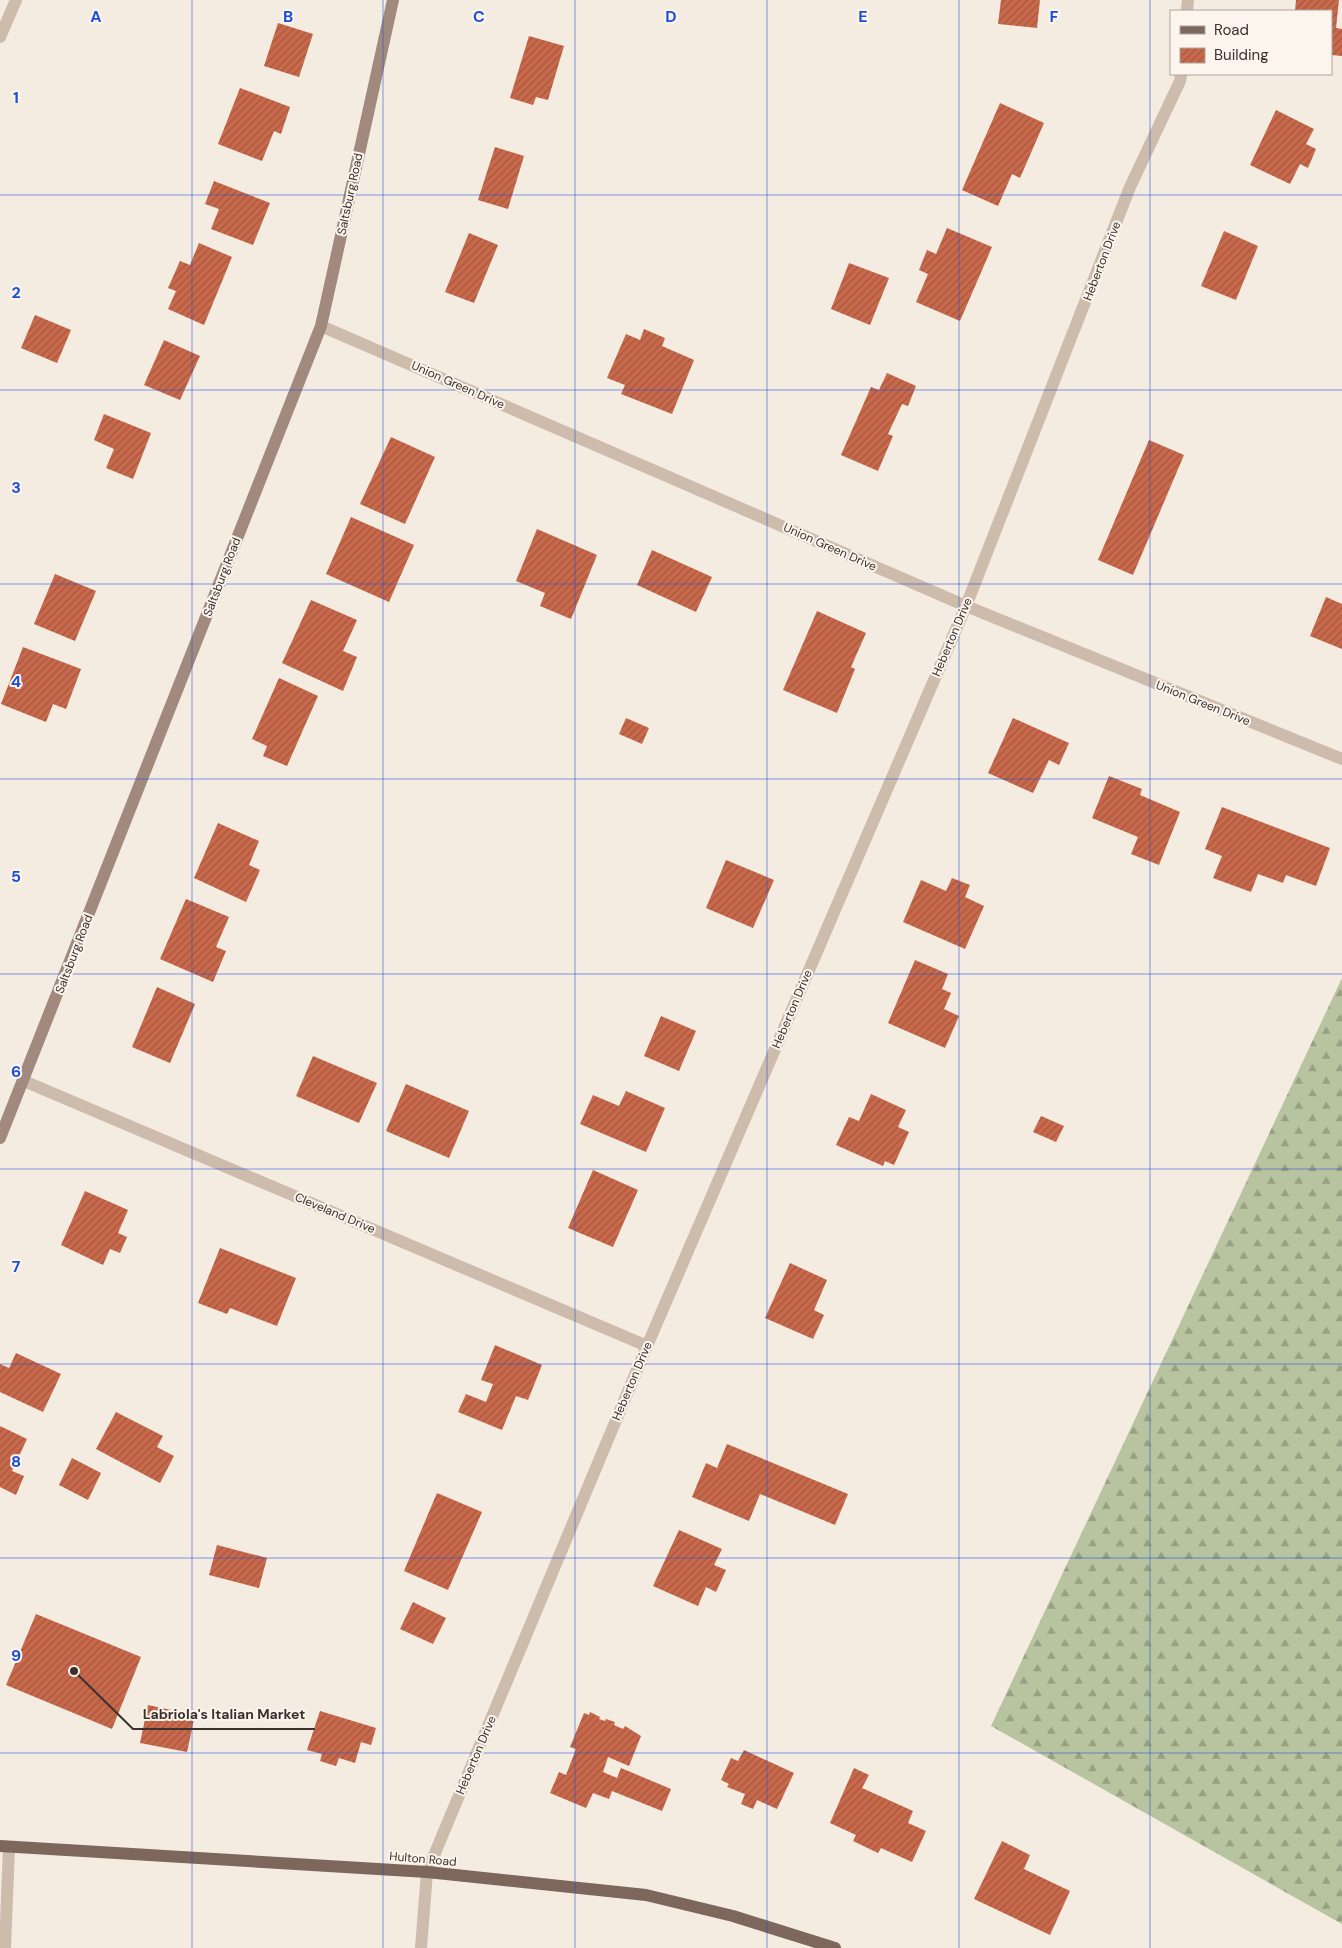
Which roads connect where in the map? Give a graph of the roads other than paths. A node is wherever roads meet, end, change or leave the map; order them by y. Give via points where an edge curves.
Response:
1 (16, 0) edge
2 (393, 0) edge
3 (0, 37) edge
4 (1181, 75) edge
5 (321, 326) junction
6 (966, 606) junction
7 (1342, 759) edge
8 (24, 1082) junction
9 (0, 1138) edge
10 (647, 1346) junction
11 (4, 1847) edge
12 (427, 1872) junction
13 (3, 1927) edge
14 (5, 1948) edge
15 (422, 1948) edge
16 (836, 1948) edge

1 - 3 street
2 - 5 main road, Saltsburg Road
4 - 6 street, Heberton Drive via 1130,187
5 - 6 street, Union Green Drive
5 - 8 main road, Saltsburg Road
6 - 7 street, Union Green Drive
6 - 10 street, Heberton Drive
8 - 9 main road, Saltsburg Road
8 - 10 street, Cleveland Drive
10 - 12 street, Heberton Drive
11 - 12 main road, Hulton Road
11 - 13 street
12 - 15 street, Heberton Drive
12 - 16 main road, Hulton Road via 646,1895 733,1916
13 - 14 street

